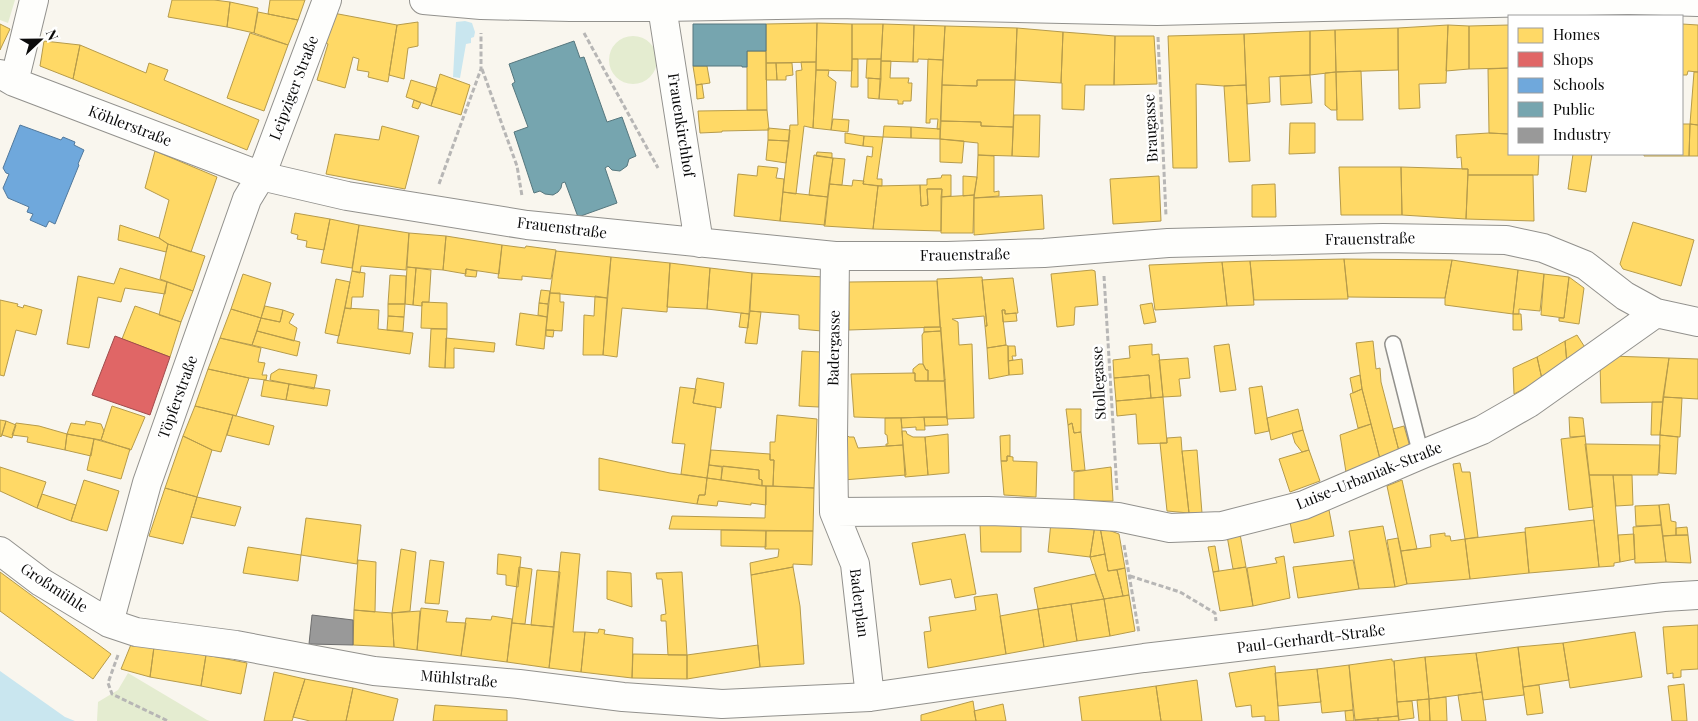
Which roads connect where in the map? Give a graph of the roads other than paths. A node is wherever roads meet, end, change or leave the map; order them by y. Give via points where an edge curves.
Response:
1 (34, 0) edge
2 (327, 0) edge
3 (424, 0) edge
4 (1629, 0) edge
5 (1698, 2) edge
6 (662, 7) junction
7 (7, 78) edge
8 (261, 176) junction
9 (700, 243) junction
10 (835, 256) junction
11 (1656, 314) junction
12 (1698, 322) edge
13 (1393, 344) dead end
14 (833, 439) joint
15 (1423, 454) junction
16 (834, 512) junction
17 (0, 551) edge
18 (1698, 596) edge
19 (109, 623) junction
20 (870, 697) junction

1 - 7 street
2 - 8 street, Leipziger Straße
3 - 6 street via 481,5
4 - 5 street
4 - 6 street via 1156,11 836,4
6 - 9 street, Frauenkirchhof
7 - 8 street, Köhlerstraße
8 - 9 street, Frauenstraße via 347,196 527,225
8 - 19 street, Töpferstraße via 247,199 147,483
9 - 10 street, Frauenstraße
10 - 11 street, Frauenstraße via 1044,253 1168,243 1383,238 1506,240 1543,248 1585,265 1625,296
10 - 14 street, Badergasse
11 - 12 street, Frauenstraße
11 - 15 street, Luise-Urbaniak-Straße via 1530,404 1482,430
13 - 15 lane
14 - 16 street, Baderplan
15 - 16 street, Luise-Urbaniak-Straße via 1304,505 1222,526 1170,528 1118,517 988,511
16 - 20 street, Baderplan via 855,564
17 - 19 street, Großmühle via 41,582
18 - 20 street, Paul-Gerhardt-Straße via 1655,598 1144,658
19 - 20 street, Mühlstraße via 136,632 236,645 374,671 623,697 722,704

